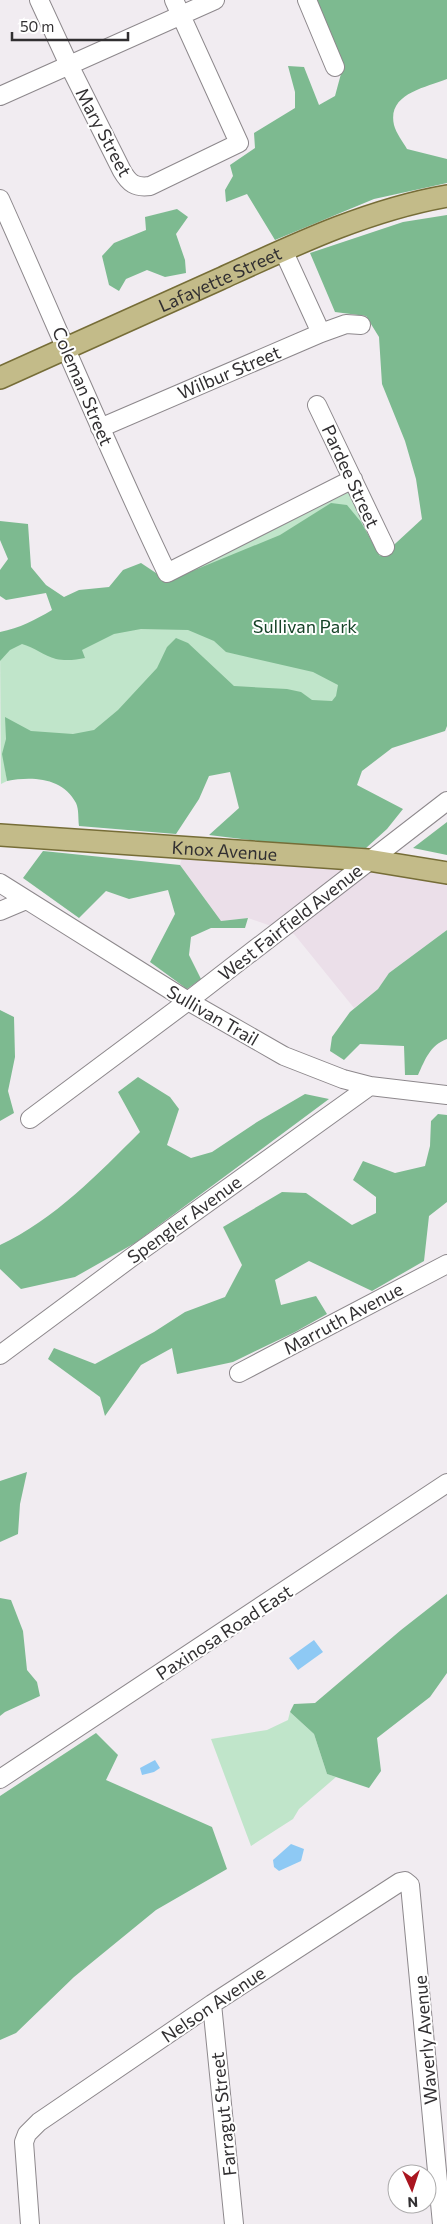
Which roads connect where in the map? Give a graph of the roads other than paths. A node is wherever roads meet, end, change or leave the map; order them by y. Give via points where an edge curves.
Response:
1 (39, 0) edge
2 (215, 0) edge
3 (306, 0) edge
4 (177, 8) edge
5 (69, 65) junction
6 (335, 67) dead end
7 (0, 96) edge
8 (447, 196) edge
9 (0, 199) edge
10 (283, 250) junction
11 (361, 325) dead end
12 (321, 333) junction
13 (68, 348) junction
14 (0, 378) edge
15 (318, 405) dead end
16 (100, 428) junction
17 (353, 479) junction
18 (385, 547) dead end
19 (447, 801) edge
20 (0, 834) edge
21 (368, 860) junction
22 (447, 873) edge
23 (0, 883) edge
24 (26, 900) junction
25 (0, 912) edge
26 (188, 1001) junction
27 (370, 1086) junction
28 (447, 1095) edge
29 (30, 1119) dead end
30 (447, 1264) edge
31 (0, 1355) edge
32 (239, 1372) dead end
33 (447, 1483) edge
34 (0, 1780) edge
35 (410, 1885) joint
36 (212, 2004) junction
37 (30, 2224) edge
38 (234, 2224) edge
39 (442, 2224) edge

1 - 5 street, Mary Street
2 - 4 street
3 - 6 street
4 - 5 street
4 - 5 street, Mary Street via 239,143 150,186 134,185 122,170
5 - 7 street
8 - 10 main road, Lafayette Street via 414,202 353,221
9 - 13 street, Coleman Street
10 - 12 street
10 - 13 main road, Lafayette Street
11 - 12 street, Wilbur Street via 346,324
12 - 16 street, Wilbur Street
13 - 14 main road, Lafayette Street
13 - 16 street, Coleman Street
15 - 17 street, Pardee Street
16 - 17 street, Coleman Street via 167,573
17 - 18 street, Pardee Street
19 - 21 street, West Fairfield Avenue
20 - 21 main road, Knox Avenue
21 - 22 main road, Knox Avenue
21 - 26 street, West Fairfield Avenue
23 - 24 street, Sullivan Trail
24 - 25 street
24 - 26 street, Sullivan Trail
26 - 27 street, Sullivan Trail via 284,1056
26 - 29 street, West Fairfield Avenue
27 - 28 street, Sullivan Trail
27 - 31 street, Spengler Avenue
30 - 32 street, Marruth Avenue
33 - 34 street, Paxinosa Road East
35 - 36 street, Nelson Avenue via 400,1882
35 - 39 street, Waverly Avenue
36 - 37 street, Nelson Avenue via 39,2122 27,2134 24,2142
36 - 38 street, Farragut Street

